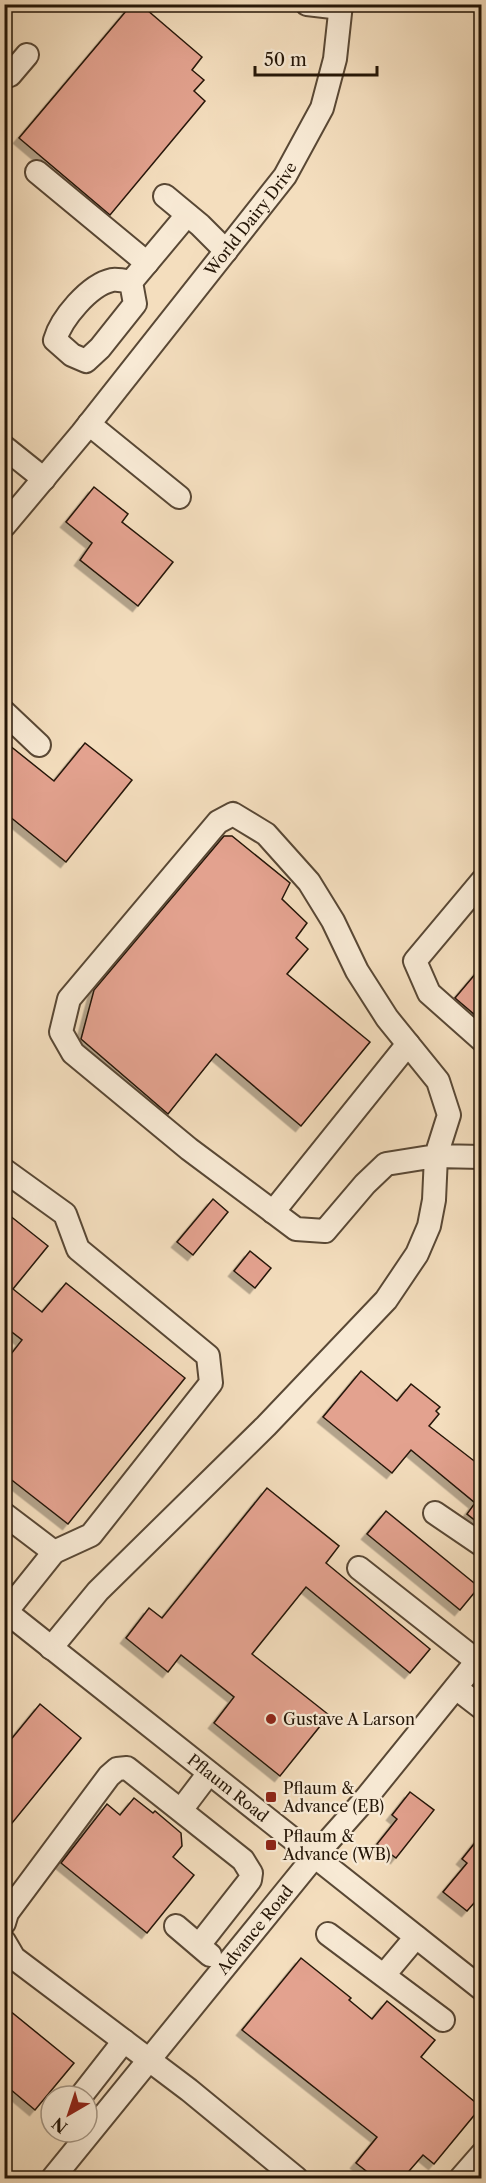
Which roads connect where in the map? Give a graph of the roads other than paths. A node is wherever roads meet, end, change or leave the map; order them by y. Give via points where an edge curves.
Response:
1 (307, 4) edge
2 (341, 6) edge
3 (27, 55) dead end
4 (4, 77) edge
5 (37, 172) dead end
6 (165, 196) dead end
7 (187, 215) junction
8 (226, 251) junction
9 (147, 263) junction
10 (131, 282) dead end
11 (89, 424) junction
12 (4, 447) edge
13 (44, 479) junction
14 (179, 497) dead end
15 (4, 526) edge
16 (4, 712) edge
17 (39, 746) dead end
18 (482, 881) edge
19 (482, 1040) edge
20 (408, 1044) junction
21 (436, 1156) junction
22 (482, 1157) edge
23 (4, 1170) edge
24 (273, 1212) junction
25 (435, 1513) dead end
26 (4, 1514) edge
27 (482, 1545) edge
28 (54, 1552) junction
29 (358, 1569) dead end
30 (5, 1611) edge
31 (51, 1648) junction
32 (479, 1658) edge
33 (456, 1688) junction
34 (482, 1708) edge
35 (209, 1773) junction
36 (181, 1810) junction
37 (314, 1857) junction
38 (4, 1923) edge
39 (176, 1926) dead end
40 (328, 1934) dead end
41 (416, 1937) junction
42 (4, 1941) edge
43 (199, 1946) junction
44 (225, 1967) junction
45 (384, 1975) junction
46 (482, 1989) edge
47 (443, 2020) dead end
48 (124, 2041) junction
49 (149, 2060) junction
50 (90, 2084) edge
51 (482, 2154) edge
52 (53, 2178) edge
53 (296, 2178) edge
54 (462, 2178) edge

1 - 2 street
2 - 8 street, World Dairy Drive via 335,59 322,108 285,176
3 - 4 street
5 - 9 street
6 - 7 street
7 - 8 street
7 - 9 street
8 - 11 street, World Dairy Drive
9 - 10 street
11 - 13 street, World Dairy Drive
11 - 14 street
12 - 13 street
13 - 15 street, World Dairy Drive
16 - 17 street
18 - 19 street via 415,961 429,993
20 - 21 street via 438,1081 448,1115
20 - 24 street
20 - 24 street via 357,971 309,882 266,834 233,814 218,822 69,999 61,1032 73,1053
21 - 22 street
21 - 24 street via 386,1164 325,1231 296,1229
21 - 31 street via 429,1226 417,1254 386,1300 266,1426 98,1592
23 - 28 street via 66,1214 78,1249 208,1356 211,1383 91,1535
25 - 27 street
26 - 28 street
28 - 30 street
29 - 32 street
30 - 31 street, Pflaum Road
31 - 35 street, Pflaum Road
32 - 33 street, Advance Road
33 - 34 street
33 - 37 street, Advance Road
35 - 36 street
35 - 37 street, Pflaum Road
36 - 38 street via 127,1768 117,1769 7,1913
36 - 43 street via 243,1860 252,1873
37 - 41 street, Pflaum Road
37 - 44 street, Advance Road
39 - 43 street
40 - 45 street
41 - 45 street
41 - 46 street, Pflaum Road
42 - 48 street via 14,1958
43 - 44 street
44 - 49 street, Advance Road
45 - 47 street
48 - 49 street
48 - 50 street
49 - 52 street, Advance Road
49 - 53 street
51 - 54 street

